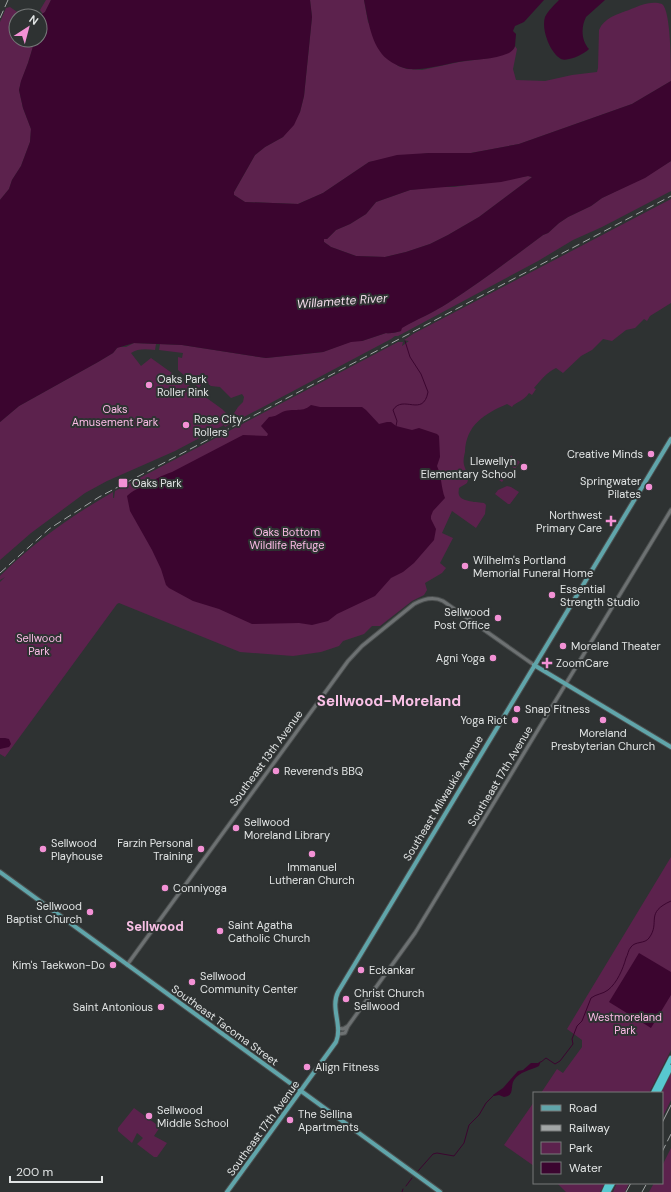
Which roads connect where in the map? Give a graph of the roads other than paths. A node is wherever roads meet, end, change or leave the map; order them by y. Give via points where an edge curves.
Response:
1 (671, 439) edge
2 (671, 510) edge
3 (534, 665) junction
4 (566, 684) junction
5 (671, 747) edge
6 (0, 872) edge
7 (127, 965) junction
8 (348, 1026) junction
9 (338, 1028) junction
10 (339, 1034) junction
11 (671, 1058) edge
12 (671, 1067) edge
13 (301, 1091) junction
14 (654, 1092) edge
15 (658, 1092) edge
16 (227, 1192) edge
17 (440, 1192) edge

1 - 3 main road, Southeast Milwaukie Avenue
2 - 4 street, Southeast 17th Avenue
3 - 4 main road
3 - 7 street, Southeast 13th Avenue via 440,600 431,598 418,601 354,654
3 - 9 main road, Southeast Milwaukie Avenue via 337,994 335,1003
4 - 5 main road
4 - 8 street, Southeast 17th Avenue via 415,933
6 - 7 main road, Southeast Tacoma Street
7 - 13 main road, Southeast Tacoma Street
8 - 9 street
8 - 10 street, Southeast 17th Avenue via 345,1032
9 - 10 main road
10 - 13 main road, Southeast 17th Avenue via 335,1044
11 - 14 highway
12 - 15 highway
13 - 16 main road, Southeast 17th Avenue
13 - 17 main road, Southeast Tacoma Street

